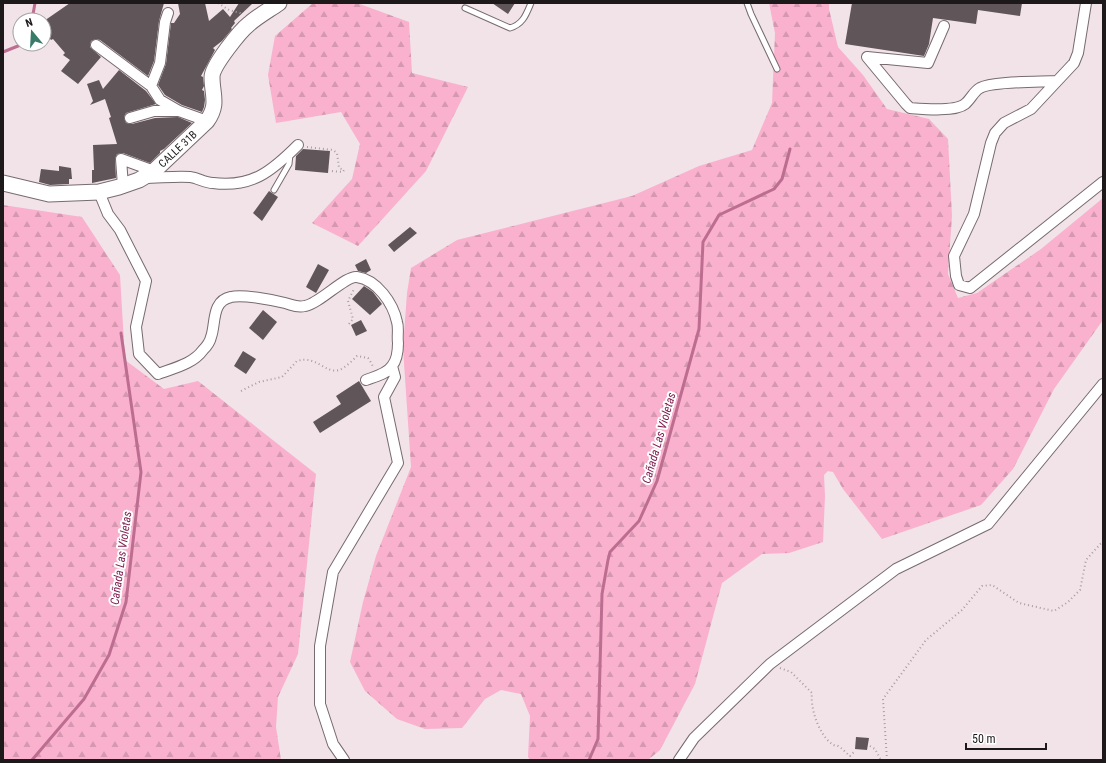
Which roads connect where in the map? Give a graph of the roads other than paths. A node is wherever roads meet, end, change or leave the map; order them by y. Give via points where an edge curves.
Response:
1 (279, 3) edge
2 (530, 3) edge
3 (747, 3) edge
4 (1086, 3) edge
5 (465, 8) dead end
6 (168, 12) dead end
7 (944, 26) dead end
8 (96, 44) dead end
9 (777, 68) dead end
10 (1058, 81) junction
11 (152, 86) junction
12 (179, 111) junction
13 (130, 118) dead end
14 (207, 121) junction
15 (298, 144) road end
16 (290, 153) junction
17 (148, 175) junction
18 (1103, 182) edge
19 (3, 183) edge
20 (123, 186) junction
21 (274, 190) dead end
22 (99, 192) junction
23 (392, 366) junction
24 (366, 380) dead end
25 (1103, 384) edge
26 (344, 760) edge
27 (679, 760) edge

1 - 14 street, CALLE 31B via 247,25 220,58 212,76 215,106
2 - 5 lane via 526,18 510,28
3 - 9 lane
4 - 10 street via 1078,53 1074,63
6 - 11 street via 160,63
7 - 10 street via 928,63 867,57 910,108 945,109 964,105 980,88 990,85
8 - 11 street
10 - 18 street via 1031,109 1004,123 995,133 974,214 954,256 956,276 960,285 970,288
11 - 12 street via 160,100
12 - 13 street via 154,111
12 - 14 street
14 - 17 street, CALLE 31B
15 - 16 street
16 - 17 street via 259,177 233,185 191,177
16 - 21 lane via 289,164
17 - 20 street, CALLE 31B
17 - 20 street via 121,159
19 - 22 street, CALLE 31B via 49,194
20 - 22 street, CALLE 31B
22 - 23 street via 108,214 120,230 146,281 136,327 139,354 158,374 188,363 203,352 211,338 216,308 231,297 258,298 294,307 307,306 356,276 372,282 394,311 398,353
23 - 24 street
23 - 26 street via 395,377 384,397 398,463 334,572 320,646 320,704 333,744
25 - 27 street via 988,524 896,569 770,664 694,738

